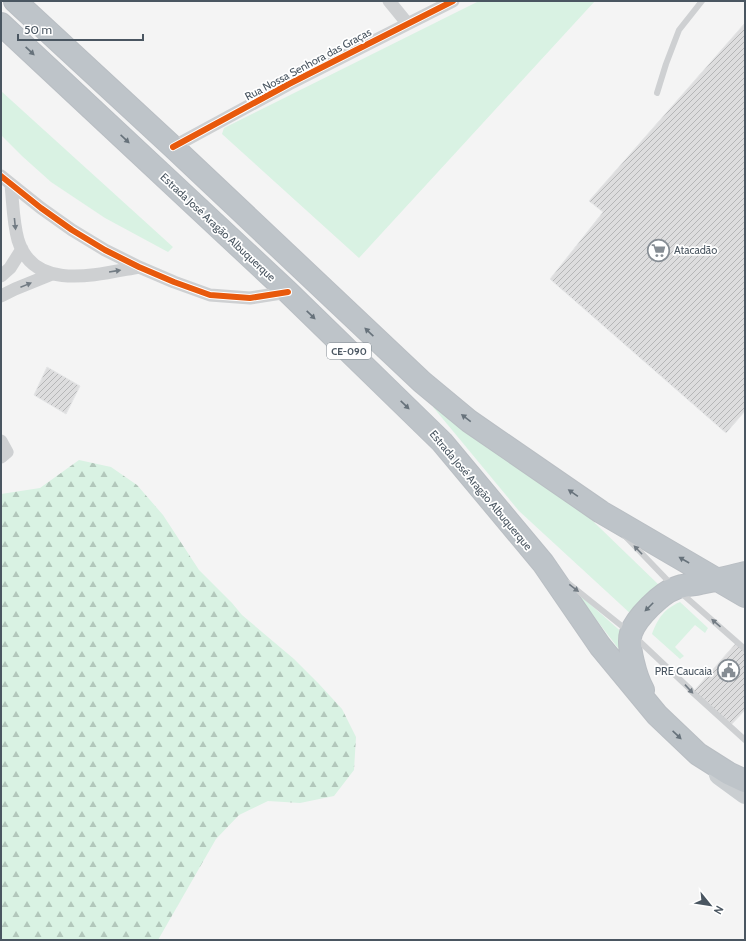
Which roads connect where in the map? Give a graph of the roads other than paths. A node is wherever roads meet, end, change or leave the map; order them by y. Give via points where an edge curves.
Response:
1 (15, 1) edge
2 (389, 1) edge
3 (453, 1) edge
4 (702, 1) edge
5 (408, 23) junction
6 (1, 24) edge
7 (657, 93) dead end
8 (173, 147) junction
9 (1, 176) edge
10 (11, 185) junction
11 (22, 250) junction
12 (139, 267) junction
13 (52, 274) junction
14 (1, 276) edge
15 (288, 292) junction
16 (1, 296) edge
17 (602, 512) junction
18 (617, 529) dead end
19 (622, 534) dead end
20 (543, 563) junction
21 (745, 573) edge
22 (718, 580) junction
23 (675, 588) junction
24 (745, 596) edge
25 (631, 633) junction
26 (745, 649) edge
27 (657, 715) junction
28 (745, 740) edge
29 (698, 754) junction
30 (745, 781) edge
31 (745, 794) edge

1 - 8 highway, CE-090
2 - 5 street
3 - 5 street, Rua Nossa Senhora das Graças
4 - 7 lane via 679,30
5 - 8 street, Rua Nossa Senhora das Graças
6 -> 15 highway, Estrada José Aragão Albuquerque / CE-090
17 -> 8 highway, CE-090 via 469,421 422,382
9 - 10 street
10 -> 11 street via 16,231
10 - 12 street via 72,230
11 - 13 street via 34,265
11 - 14 street
13 -> 12 street via 89,275
12 - 15 street via 210,295 250,298
16 -> 13 street
15 -> 20 highway, Estrada José Aragão Albuquerque / CE-090 via 442,442
17 - 18 lane
22 -> 17 highway, CE-090
23 -> 19 lane
20 -> 25 lane
20 - 27 highway, Estrada José Aragão Albuquerque / CE-090 via 600,646
21 - 22 highway
22 - 23 highway
22 - 24 highway, CE-090
23 -> 25 highway via 658,598 643,613
26 -> 23 lane
25 - 27 highway via 632,659 638,682
25 -> 28 lane
27 -> 29 highway, Estrada José Aragão Albuquerque / CE-090
29 - 30 highway
29 - 31 main road, Estrada José Aragão Albuquerque / CE-090 via 722,778

